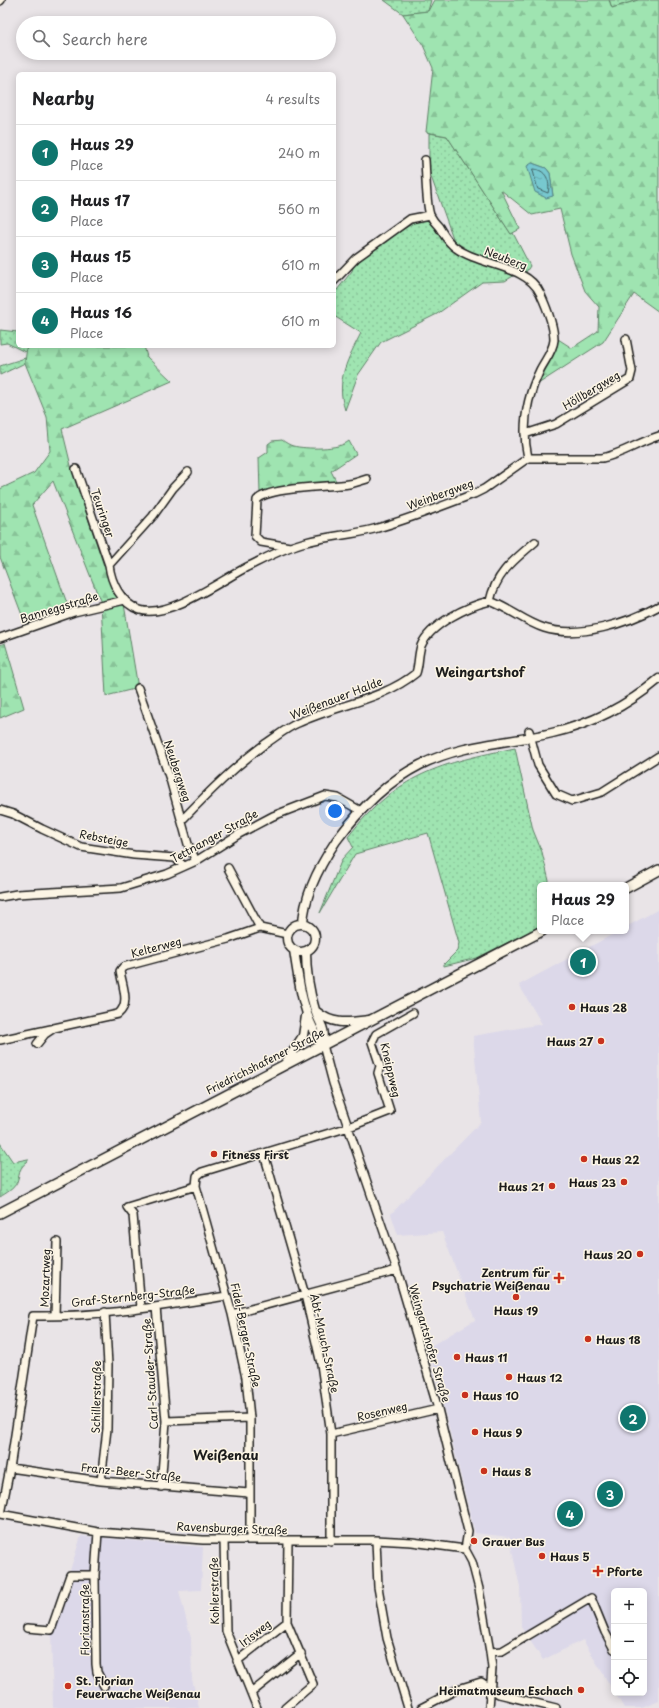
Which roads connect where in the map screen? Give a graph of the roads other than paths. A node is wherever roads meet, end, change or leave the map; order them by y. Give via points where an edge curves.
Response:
1 (425, 160) dead end
2 (430, 214) junction
3 (336, 279) edge
4 (626, 339) dead end
5 (525, 434) junction
6 (659, 436) edge
7 (528, 458) junction
8 (76, 469) dead end
9 (188, 472) dead end
10 (367, 479) dead end
11 (535, 542) dead end
12 (290, 547) junction
13 (109, 565) junction
14 (125, 600) junction
15 (490, 601) junction
16 (659, 606) edge
17 (0, 638) edge
18 (659, 679) edge
19 (138, 688) dead end
20 (530, 734) junction
21 (659, 756) edge
22 (0, 810) edge
23 (360, 811) junction
24 (182, 820) junction
25 (196, 860) junction
26 (184, 866) junction
27 (228, 868) dead end
28 (659, 870) edge
29 (629, 886) edge
30 (0, 896) edge
31 (303, 924) junction
32 (260, 928) junction
33 (287, 934) junction
34 (537, 934) edge
35 (294, 950) junction
36 (306, 951) junction
37 (315, 1010) junction
38 (306, 1011) junction
39 (413, 1013) dead end
40 (373, 1019) junction
41 (54, 1028) junction
42 (0, 1040) edge
43 (37, 1044) dead end
44 (323, 1045) junction
45 (285, 1064) junction
46 (349, 1127) junction
47 (264, 1154) junction
48 (196, 1186) junction
49 (0, 1213) edge
50 (57, 1242) dead end
51 (397, 1270) junction
52 (227, 1296) junction
53 (305, 1296) junction
54 (156, 1307) junction
55 (141, 1308) junction
56 (105, 1312) junction
57 (232, 1314) junction
58 (54, 1316) junction
59 (438, 1409) junction
60 (250, 1418) junction
61 (166, 1421) junction
62 (331, 1434) junction
63 (10, 1468) junction
64 (101, 1481) junction
65 (162, 1487) junction
66 (249, 1493) junction
67 (0, 1514) edge
68 (98, 1532) junction
69 (224, 1540) junction
70 (250, 1540) junction
71 (376, 1540) junction
72 (288, 1541) junction
73 (331, 1541) junction
74 (465, 1549) junction
75 (95, 1575) junction
76 (287, 1622) junction
77 (27, 1628) dead end
78 (611, 1644) edge
79 (490, 1652) junction
80 (301, 1653) junction
81 (236, 1661) junction
82 (104, 1686) dead end
83 (491, 1688) junction
84 (251, 1693) junction
85 (257, 1708) edge
86 (285, 1708) edge
87 (408, 1708) edge
88 (421, 1708) edge
89 (489, 1708) edge
90 (556, 1708) edge

1 - 2 street, Neuberg
2 - 3 street via 410,219 356,258
2 - 5 street, Neuberg via 448,242 455,248 523,275 540,293 554,339 553,348 530,394
4 - 5 street, Höllbergweg via 632,371 630,380 556,424
5 - 7 street, Neuberg
6 - 7 street via 613,456 602,458
7 - 12 street, Weinbergweg via 474,494 374,529
8 - 13 street, Teuringer
9 - 13 street
10 - 12 street, Weinbergweg via 260,496 257,500 256,536 261,542
11 - 15 street via 497,579
12 - 14 street, Weinbergweg via 242,570 182,604 140,610
13 - 14 street, Weinbergweg via 116,590
14 - 17 street, Banneggstraße via 74,612
15 - 16 street via 532,623 558,631 614,625
15 - 24 street, Weißenauer Halde via 464,610 430,634 421,646 416,673 410,678 380,693 286,729 232,770
18 - 20 street via 604,716 574,727
19 - 24 street, Neubergweg
20 - 21 street via 538,766 556,794 572,801 602,792
20 - 23 street via 459,750 421,764 385,788
22 - 26 street, Rebsteige via 81,846 134,855 175,858
23 - 25 street, Tettnanger Straße via 338,798 325,796 273,816
23 - 31 street via 331,849 315,878
24 - 25 street, Neubergweg via 188,844
25 - 26 street, Tettnanger Straße
26 - 30 street, Tettnanger Straße via 121,888
27 - 32 street
28 - 29 main road
31 - 33 street via 292,927
31 - 36 street via 312,929 315,938 312,946
32 - 33 street
32 - 41 street, Kelterweg via 228,939 123,966 120,971 126,1002 124,1009 118,1014
33 - 35 street via 287,942
34 - 40 main road, Friedrichshafener Straße
35 - 36 street
35 - 38 street
36 - 37 street via 306,966
37 - 40 street via 326,1019 337,1022
37 - 44 street via 325,1033
38 - 44 street via 314,1032
38 - 45 street via 303,1036
39 - 46 street, Kneippweg via 376,1034 372,1042 390,1111
40 - 44 main road, Friedrichshafener Straße
41 - 42 street, Kelterweg
41 - 43 street, Kelterweg
44 - 45 main road, Friedrichshafener Straße
44 - 46 street, Weingartshofer Straße via 328,1068
45 - 49 main road, Friedrichshafener Straße
46 - 47 street
46 - 51 street, Weingartshofer Straße
47 - 48 street via 202,1172 197,1176
47 - 53 street, Abt-Mauch-Straße
48 - 52 street, Fidel-Berger-Straße
48 - 55 street via 126,1207 133,1215
50 - 58 street, Mozartweg
51 - 53 street
51 - 59 street, Weingartshofer Straße
52 - 54 street, Graf-Sternberg-Straße
52 - 57 street, Fidel-Berger-Straße
53 - 57 street
53 - 62 street, Abt-Mauch-Straße via 321,1364
54 - 55 street, Graf-Sternberg-Straße
54 - 61 street, Carl-Stauder-Straße
55 - 56 street, Graf-Sternberg-Straße
56 - 58 street, Graf-Sternberg-Straße
56 - 64 street, Schillerstraße via 108,1365 107,1429
57 - 60 street, Fidel-Berger-Straße via 246,1378
58 - 63 street, Graf-Sternberg-Straße via 33,1316
59 - 62 street, Rosenweg
59 - 74 street, Weingartshofer Straße via 468,1531
60 - 61 street
60 - 66 street, Fidel-Berger-Straße
61 - 65 street, Carl-Stauder-Straße
62 - 73 street, Abt-Mauch-Straße
63 - 64 street, Franz-Beer-Straße
63 - 67 street
64 - 65 street, Franz-Beer-Straße
65 - 66 street, Franz-Beer-Straße
66 - 70 street, Fidel-Berger-Straße
67 - 68 street, Ravensburger Straße
68 - 69 street, Ravensburger Straße
68 - 75 street, Florianstraße
69 - 70 street, Ravensburger Straße
69 - 81 street, Kohlerstraße via 226,1631
70 - 72 street, Ravensburger Straße
71 - 73 street, Ravensburger Straße
71 - 74 street, Ravensburger Straße
71 - 87 street via 378,1587 387,1638
72 - 73 street, Ravensburger Straße
72 - 76 street
74 - 79 street via 472,1562 479,1589
75 - 77 street, Florianstraße via 70,1575 51,1630
75 - 82 street, Florianstraße via 96,1664
76 - 80 street
76 - 81 street, Irisweg
78 - 79 street via 591,1598 502,1651
79 - 83 street
80 - 84 street
80 - 86 street via 313,1684
81 - 84 street, Kohlerstraße
83 - 88 street via 481,1682 458,1689
83 - 89 street
83 - 90 street via 507,1696
84 - 85 street, Kohlerstraße

